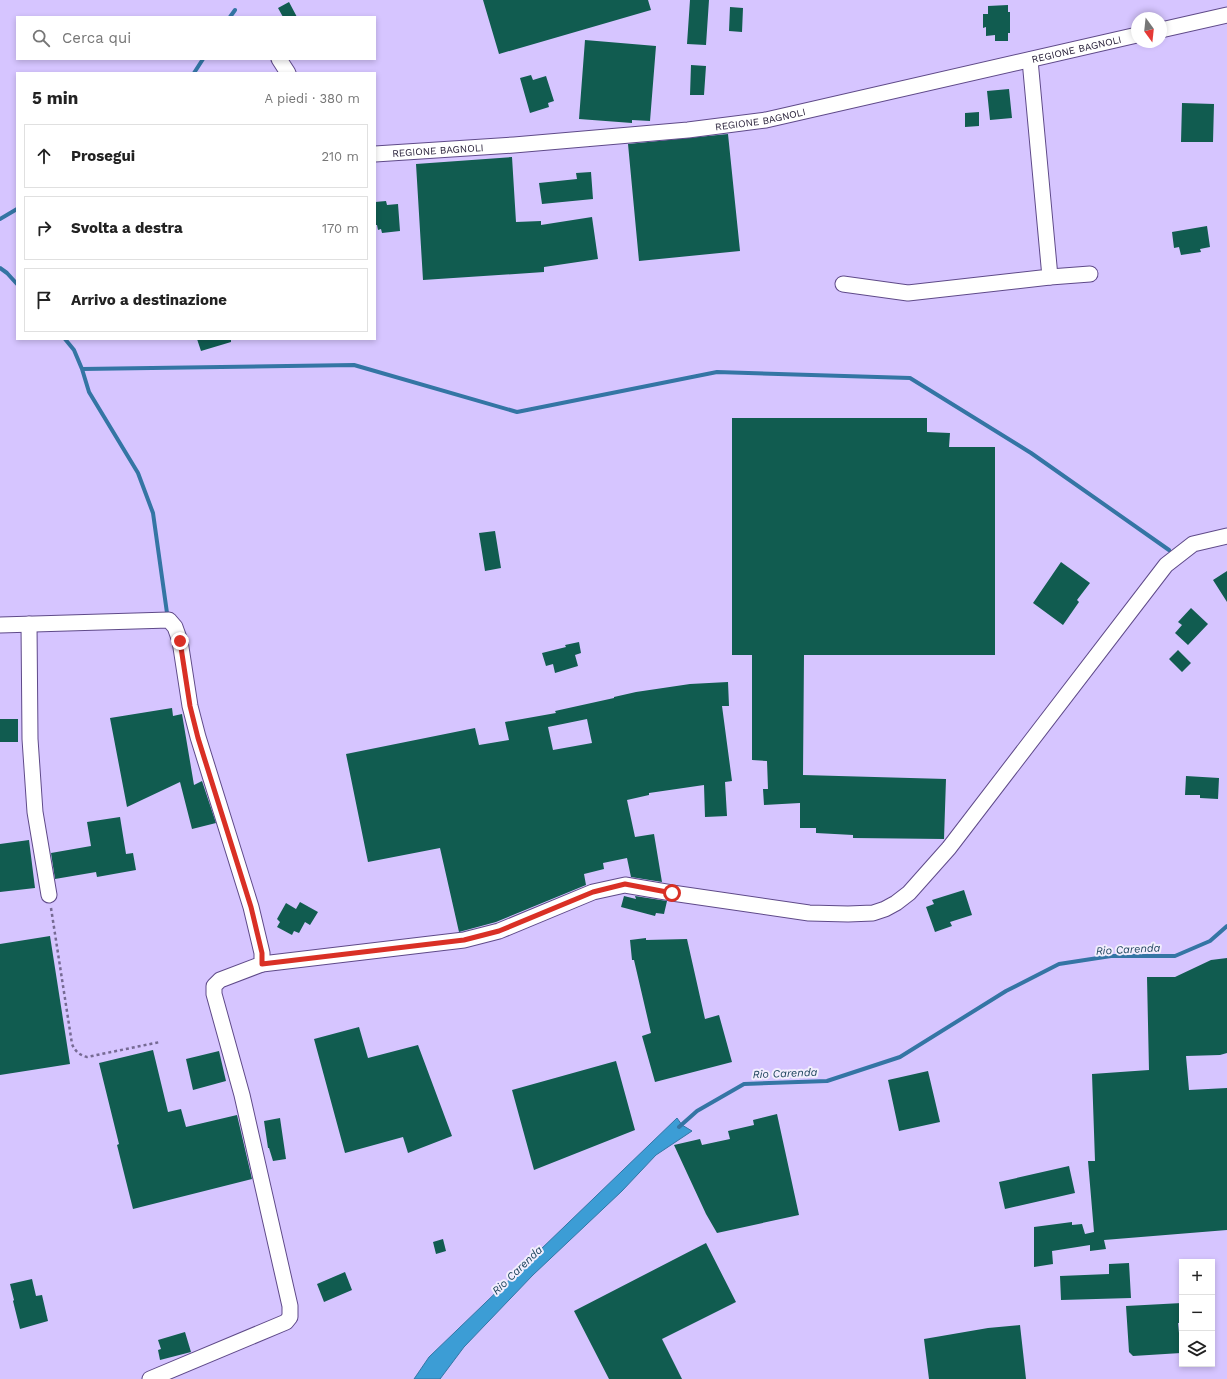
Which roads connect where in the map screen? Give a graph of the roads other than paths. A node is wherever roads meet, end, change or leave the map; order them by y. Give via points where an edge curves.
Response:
1 (1227, 15) edge
2 (1167, 29) edge
3 (1131, 36) edge
4 (280, 60) edge
5 (1030, 60) junction
6 (287, 72) edge
7 (376, 154) edge
8 (1090, 274) dead end
9 (1050, 277) junction
10 (843, 284) dead end
11 (1227, 536) edge
12 (29, 624) junction
13 (0, 625) edge
14 (50, 894) road end
15 (262, 964) junction
16 (150, 1379) edge

1 - 2 street
3 - 5 street, REGIONE BAGNOLI
4 - 6 street
5 - 7 street, REGIONE BAGNOLI via 758,121 688,130
5 - 9 street
8 - 9 street
9 - 10 street via 908,293
11 - 15 street via 1193,544 1166,565 949,848 909,893 885,909 873,913 809,913 625,884 593,892 499,931 464,940
12 - 13 street
12 - 14 street via 30,739 35,812
12 - 15 street via 169,620 175,628 180,641 190,706 198,738 251,907 262,953
15 - 16 street via 220,980 214,986 214,994 242,1095 290,1306 290,1317 286,1322

